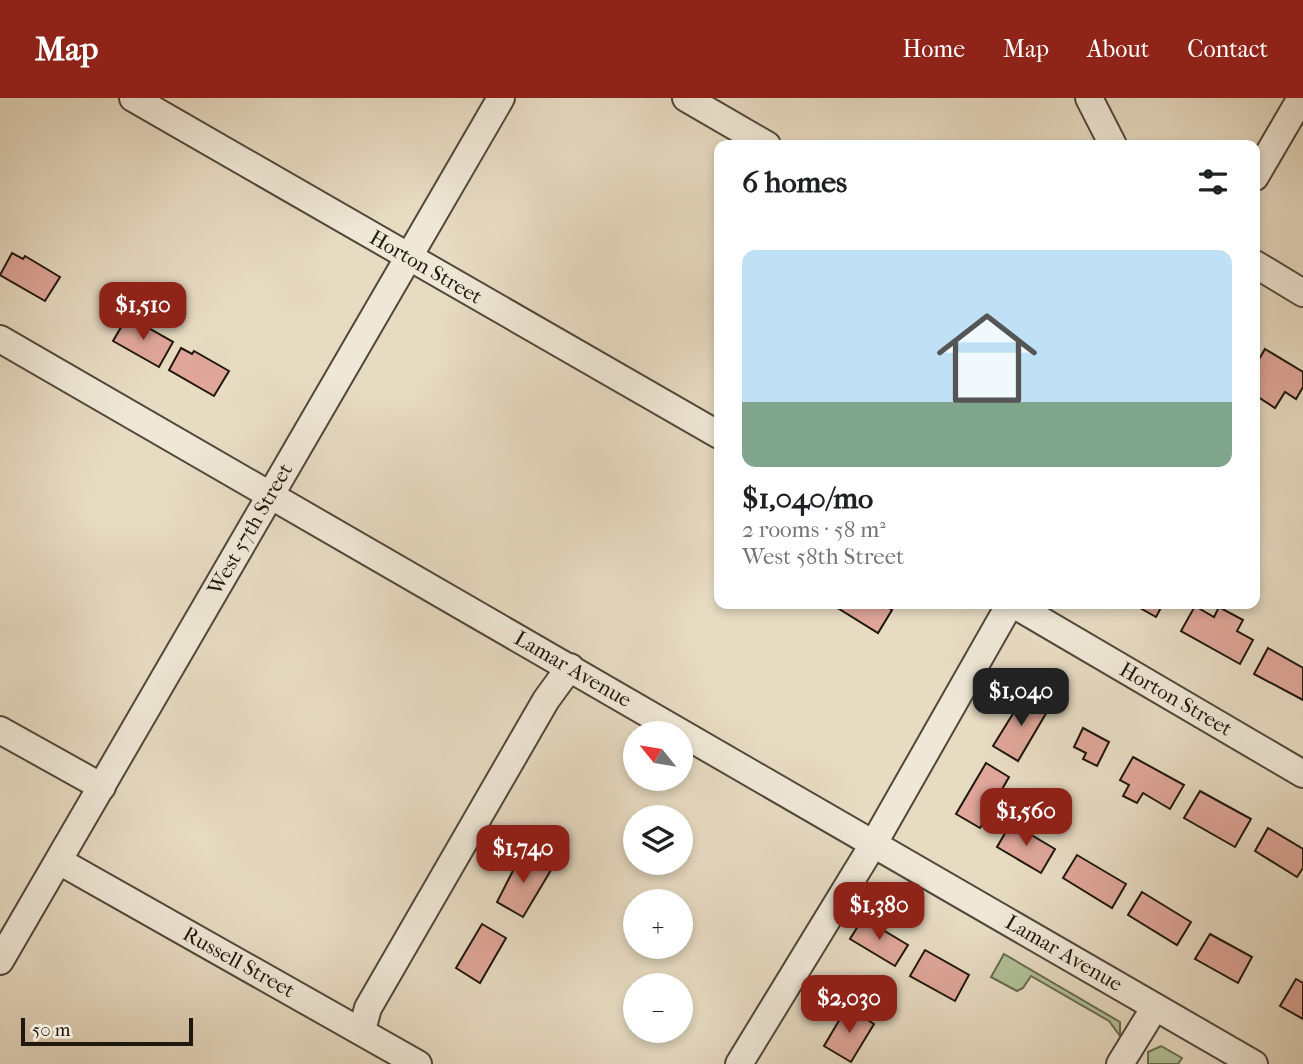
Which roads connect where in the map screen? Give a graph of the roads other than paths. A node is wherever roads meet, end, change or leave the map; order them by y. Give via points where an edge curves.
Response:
1 (133, 98) edge
2 (501, 98) edge
3 (685, 98) edge
4 (1089, 98) edge
5 (1301, 98) edge
6 (758, 140) edge
7 (1102, 140) edge
8 (1260, 168) edge
9 (408, 257) junction
10 (1260, 267) edge
11 (1303, 293) edge
12 (0, 339) edge
13 (714, 432) edge
14 (270, 495) junction
15 (1009, 609) edge
16 (1021, 609) edge
17 (570, 667) junction
18 (0, 730) edge
19 (1303, 774) edge
20 (102, 787) junction
21 (874, 843) junction
22 (59, 861) junction
23 (0, 961) edge
24 (1155, 1006) junction
25 (362, 1030) junction
26 (418, 1064) edge
27 (738, 1064) edge
28 (1121, 1064) edge
29 (1254, 1064) edge

1 - 9 street, Horton Street
2 - 9 street, West 57th Street
3 - 6 street
4 - 7 street
5 - 8 street
9 - 13 street, Horton Street
9 - 14 street, West 57th Street
10 - 11 street
12 - 14 street, Lamar Avenue
14 - 17 street, Lamar Avenue
14 - 20 street, West 57th Street
15 - 21 street
16 - 19 street, Horton Street
17 - 21 street, Lamar Avenue
17 - 25 street via 546,700 368,1008
18 - 20 street
20 - 22 street, West 57th Street
21 - 24 street, Lamar Avenue
21 - 27 street
22 - 23 street, West 57th Street
22 - 25 street, Russell Street
24 - 28 street
24 - 29 street, Lamar Avenue
25 - 26 street, Russell Street

